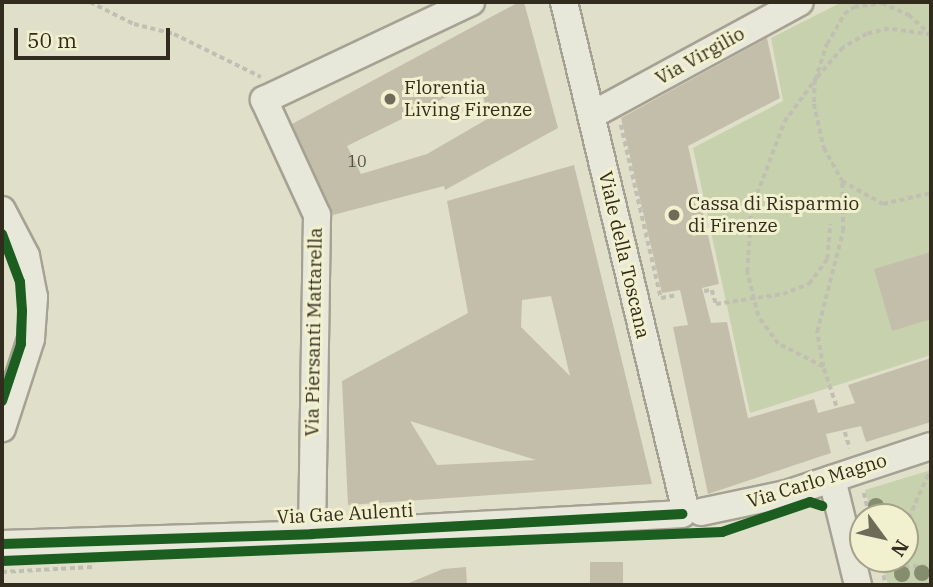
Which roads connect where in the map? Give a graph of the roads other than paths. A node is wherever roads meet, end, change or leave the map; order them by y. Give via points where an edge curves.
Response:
1 (471, 2) edge
2 (564, 2) edge
3 (575, 2) edge
4 (800, 2) edge
5 (610, 112) junction
6 (2, 210) edge
7 (2, 428) edge
8 (929, 456) edge
9 (832, 479) junction
10 (690, 509) junction
11 (312, 534) junction
12 (4, 546) edge
13 (858, 585) edge

1 - 11 street, Via Piersanti Mattarella via 268,98 317,215
2 - 10 street, Viale della Toscana
3 - 5 street, Viale della Toscana
4 - 5 street, Via Virgilio
5 - 10 street, Viale della Toscana
6 - 7 street via 26,256 34,297 31,339
8 - 9 street, Via Carlo Magno
9 - 10 street, Via Carlo Magno
9 - 13 street
10 - 11 street, Via Gae Aulenti
11 - 12 street, Via Gae Aulenti

